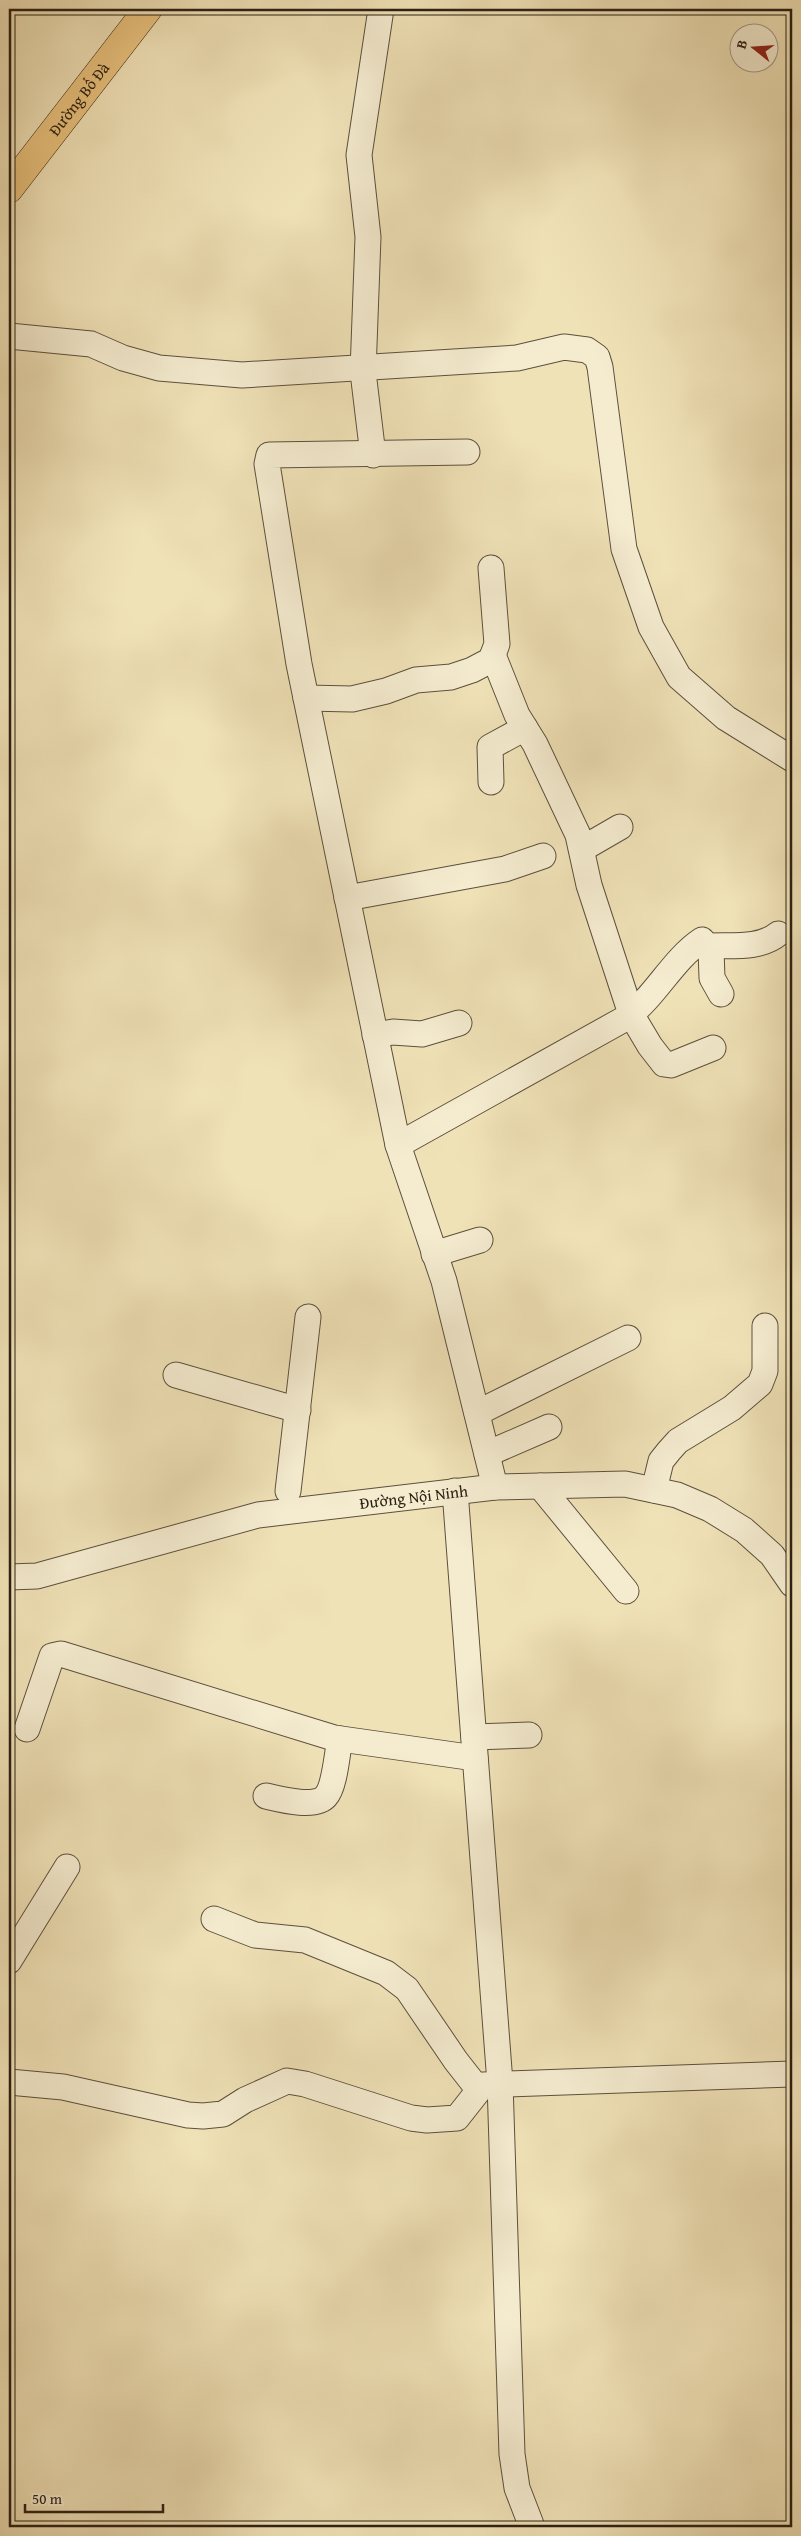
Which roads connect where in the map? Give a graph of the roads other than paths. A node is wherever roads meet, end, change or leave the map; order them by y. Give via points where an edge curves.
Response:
1 (148, 9) edge
2 (381, 9) edge
3 (9, 189) edge
4 (9, 336) edge
5 (362, 367) junction
6 (467, 452) dead end
7 (373, 454) junction
8 (490, 568) dead end
9 (493, 655) junction
10 (306, 698) junction
11 (525, 728) junction
12 (792, 759) edge
13 (491, 782) dead end
14 (620, 827) dead end
15 (582, 849) junction
16 (543, 856) dead end
17 (347, 898) junction
18 (778, 934) dead end
19 (710, 946) junction
20 (721, 994) dead end
21 (632, 1014) junction
22 (459, 1023) dead end
23 (375, 1035) junction
24 (713, 1048) dead end
25 (398, 1145) junction
26 (480, 1240) dead end
27 (434, 1254) junction
28 (308, 1317) dead end
29 (765, 1326) dead end
30 (628, 1338) dead end
31 (176, 1376) dead end
32 (298, 1410) junction
33 (477, 1413) junction
34 (550, 1427) dead end
35 (487, 1454) junction
36 (540, 1486) junction
37 (495, 1487) junction
38 (654, 1490) junction
39 (455, 1491) junction
40 (287, 1501) junction
41 (9, 1577) edge
42 (792, 1582) edge
43 (626, 1591) dead end
44 (28, 1729) dead end
45 (529, 1735) dead end
46 (340, 1739) junction
47 (475, 1747) junction
48 (266, 1796) dead end
49 (67, 1867) dead end
50 (214, 1919) dead end
51 (9, 1961) edge
52 (792, 2074) edge
53 (9, 2082) edge
54 (489, 2086) junction
55 (532, 2527) edge

1 - 3 main road, Đường Bổ Đà
2 - 5 street via 359,154 368,237
4 - 5 street via 91,344 138,363 242,375
5 - 7 street
5 - 12 street via 517,358 564,347 587,350 597,357 624,549 651,627 679,677 726,718
6 - 7 street
7 - 10 street via 269,455 266,460
8 - 9 street via 497,638
9 - 10 street via 491,660 452,677 416,680 386,692 352,699
9 - 11 street
10 - 17 street
11 - 13 street via 490,747
11 - 15 street via 560,792
14 - 15 street
15 - 21 street via 589,884
16 - 17 street via 505,870
17 - 23 street
18 - 19 street via 759,943
19 - 20 street via 712,978
19 - 21 street via 702,940 688,950
21 - 24 street via 664,1064 671,1065
21 - 25 street
22 - 23 street via 422,1034 393,1032
23 - 25 street
25 - 27 street
26 - 27 street
27 - 33 street via 444,1281
28 - 32 street
29 - 38 street via 764,1370 760,1384 732,1408 669,1450 661,1461
30 - 33 street
31 - 32 street
32 - 40 street
33 - 35 street
34 - 35 street
35 - 37 street
36 - 37 street, Đường Nội Ninh
36 - 38 street, Đường Nội Ninh via 625,1484
36 - 43 street
37 - 39 street, Đường Nội Ninh
38 - 42 street, Đường Nội Ninh via 702,1505 744,1530 772,1555
39 - 40 street, Đường Nội Ninh
39 - 47 street
40 - 41 street, Đường Nội Ninh via 258,1515 37,1576
44 - 46 street via 52,1656 61,1654
45 - 47 street
46 - 47 street
46 - 48 street via 326,1797 304,1802
47 - 54 street
49 - 51 street
50 - 54 street via 255,1935 305,1940 386,1973 407,1989
52 - 54 street
53 - 54 street via 63,2086 203,2116 223,2114 287,2081 427,2120 457,2118
54 - 55 street via 512,2454 517,2488

